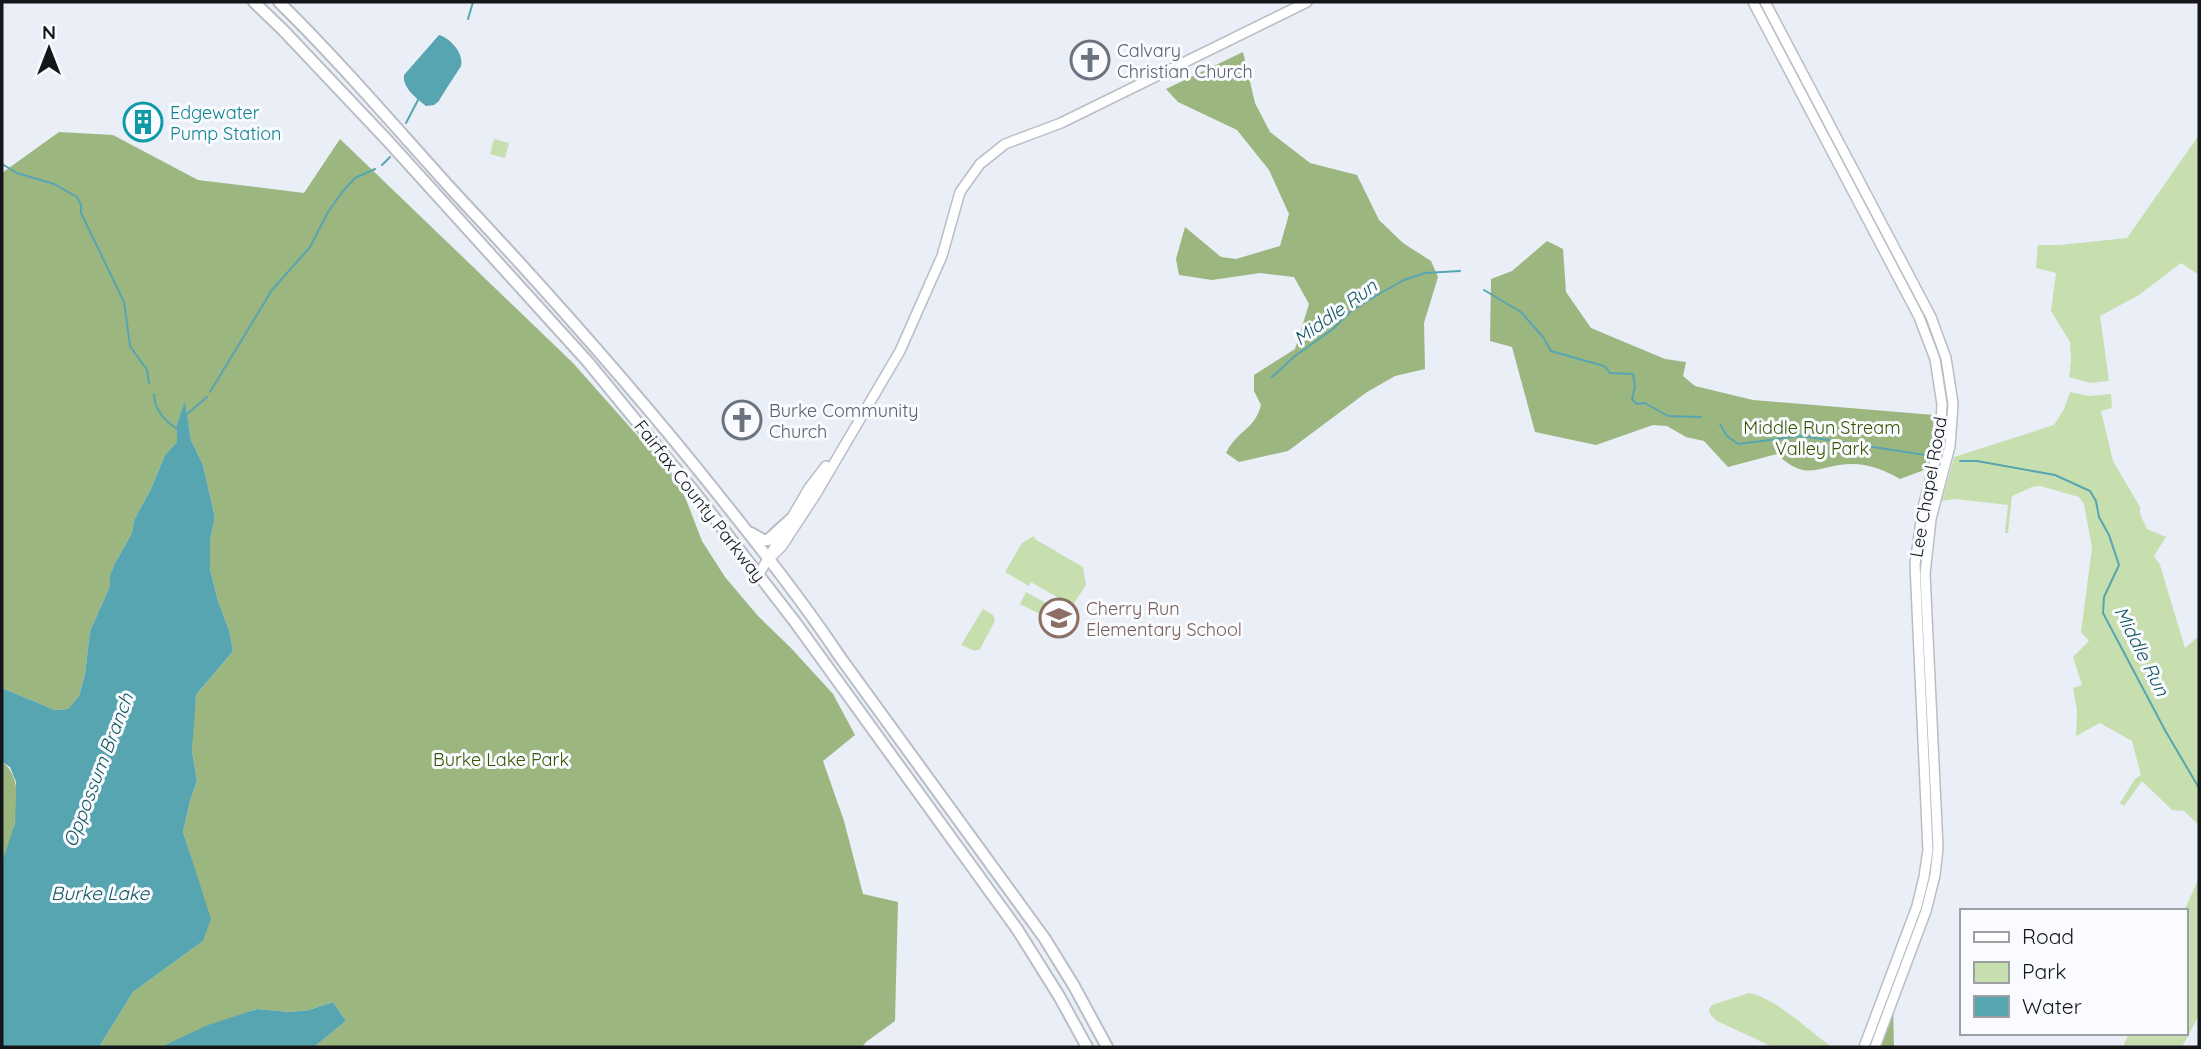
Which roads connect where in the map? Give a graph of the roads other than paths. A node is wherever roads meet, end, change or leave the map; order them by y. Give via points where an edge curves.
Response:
1 (254, 2) edge
2 (279, 2) edge
3 (1307, 2) edge
4 (1753, 2) edge
5 (1765, 2) edge
6 (844, 444) junction
7 (791, 519) junction
8 (746, 529) junction
9 (769, 559) junction
10 (759, 574) junction
11 (1087, 1047) edge
12 (1107, 1047) edge
13 (1864, 1047) edge
14 (1875, 1047) edge

1 - 10 highway, Fairfax County Parkway via 387,140 588,362
2 - 8 highway, Fairfax County Parkway via 566,312
3 - 6 main road via 1061,124 1005,145 985,159 960,192 942,256 914,324
4 - 13 main road, Lee Chapel Road via 1919,317 1932,346 1941,393 1940,442 1923,507 1915,564 1927,858 1917,906
5 - 14 main road, Lee Chapel Road via 1931,317 1946,358 1952,393 1950,446 1931,519 1925,574 1937,860 1926,911
6 - 7 main road
6 - 9 main road via 816,494
7 - 8 highway via 768,540
7 - 9 main road
8 - 9 highway, Fairfax County Parkway
9 - 10 main road
9 - 12 highway, Fairfax County Parkway via 1045,939
10 - 11 highway, Fairfax County Parkway via 1017,929

